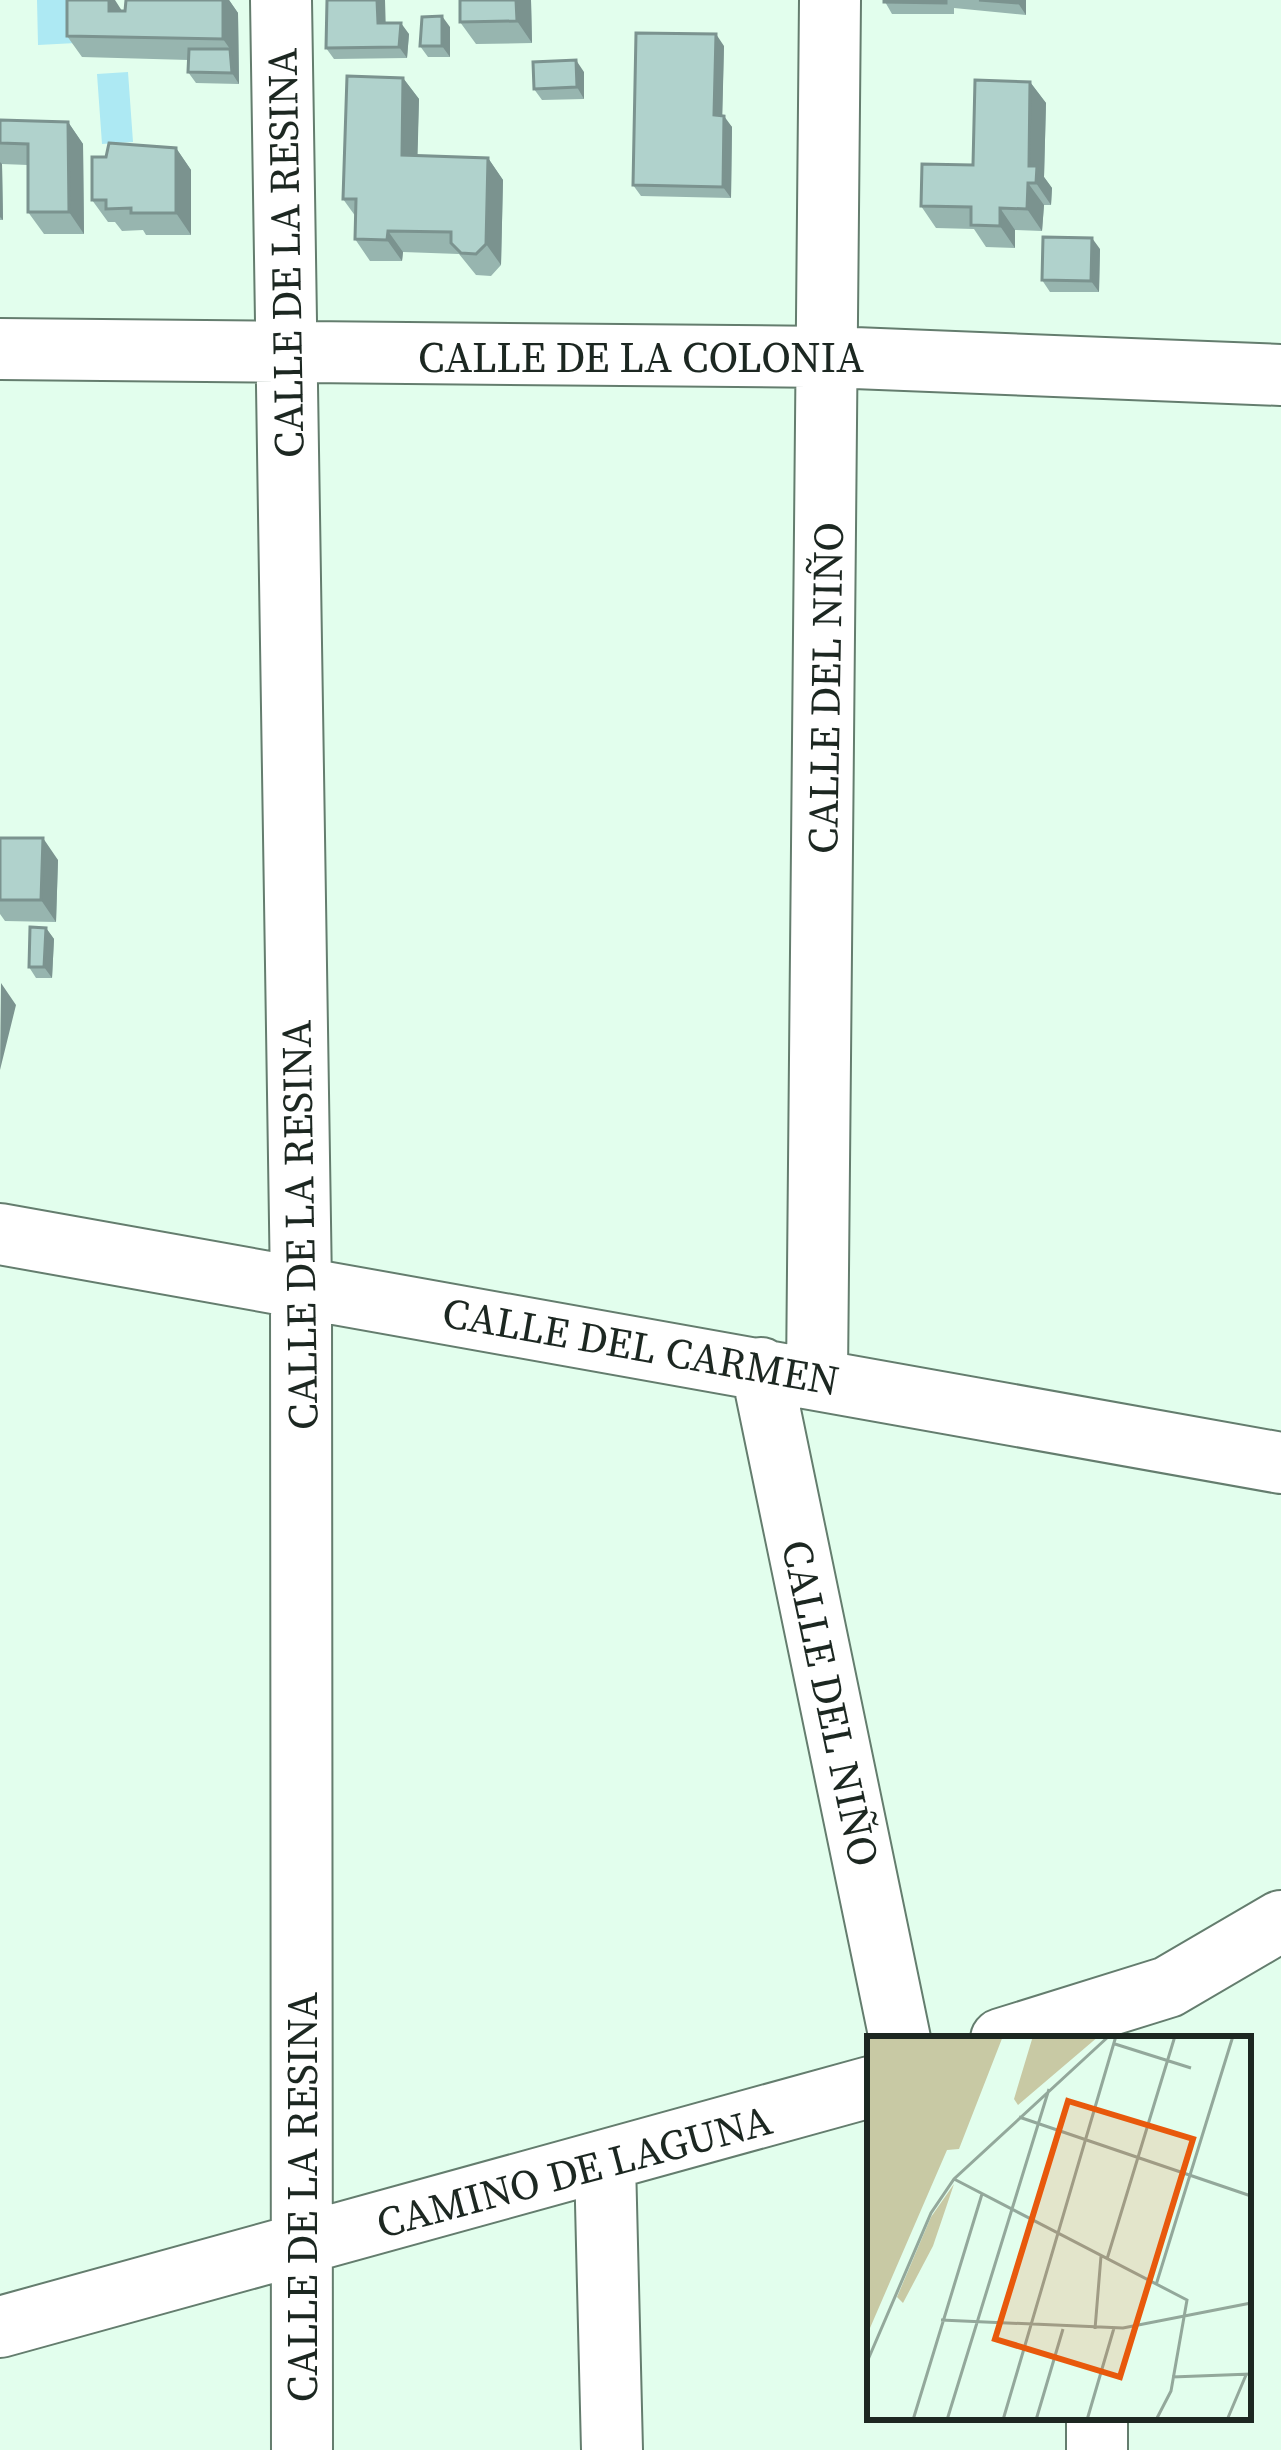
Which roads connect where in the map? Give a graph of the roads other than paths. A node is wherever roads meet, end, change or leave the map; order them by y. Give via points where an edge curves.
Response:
1 (281, 0) edge
2 (830, 0) edge
3 (0, 349) edge
4 (286, 355) junction
5 (830, 357) junction
6 (1281, 375) edge
7 (0, 1234) edge
8 (301, 1286) junction
9 (789, 1372) junction
10 (1281, 1462) edge
11 (1281, 1921) edge
12 (1091, 2025) edge
13 (900, 2036) edge
14 (1020, 2036) edge
15 (867, 2088) edge
16 (605, 2162) junction
17 (303, 2245) junction
18 (0, 2327) edge
19 (302, 2450) edge
20 (612, 2450) edge

1 - 4 street, CALLE DE LA RESINA
2 - 5 street, CALLE DEL NIÑO
3 - 4 street, CALLE DE LA COLONIA
4 - 5 street, CALLE DE LA COLONIA
4 - 8 street, CALLE DE LA RESINA
5 - 6 street, CALLE DE LA COLONIA
5 - 9 street, CALLE DEL NIÑO
7 - 8 street, CALLE DEL CARMEN
8 - 9 street, CALLE DEL CARMEN
8 - 17 street, CALLE DE LA RESINA
9 - 10 street, CALLE DEL CARMEN
9 - 13 street, CALLE DEL NIÑO
11 - 12 street
12 - 14 street
15 - 16 street, CAMINO DE LAGUNA
16 - 17 street, CAMINO DE LAGUNA
16 - 20 street
17 - 18 street, CAMINO DE LAGUNA
17 - 19 street, CALLE DE LA RESINA

